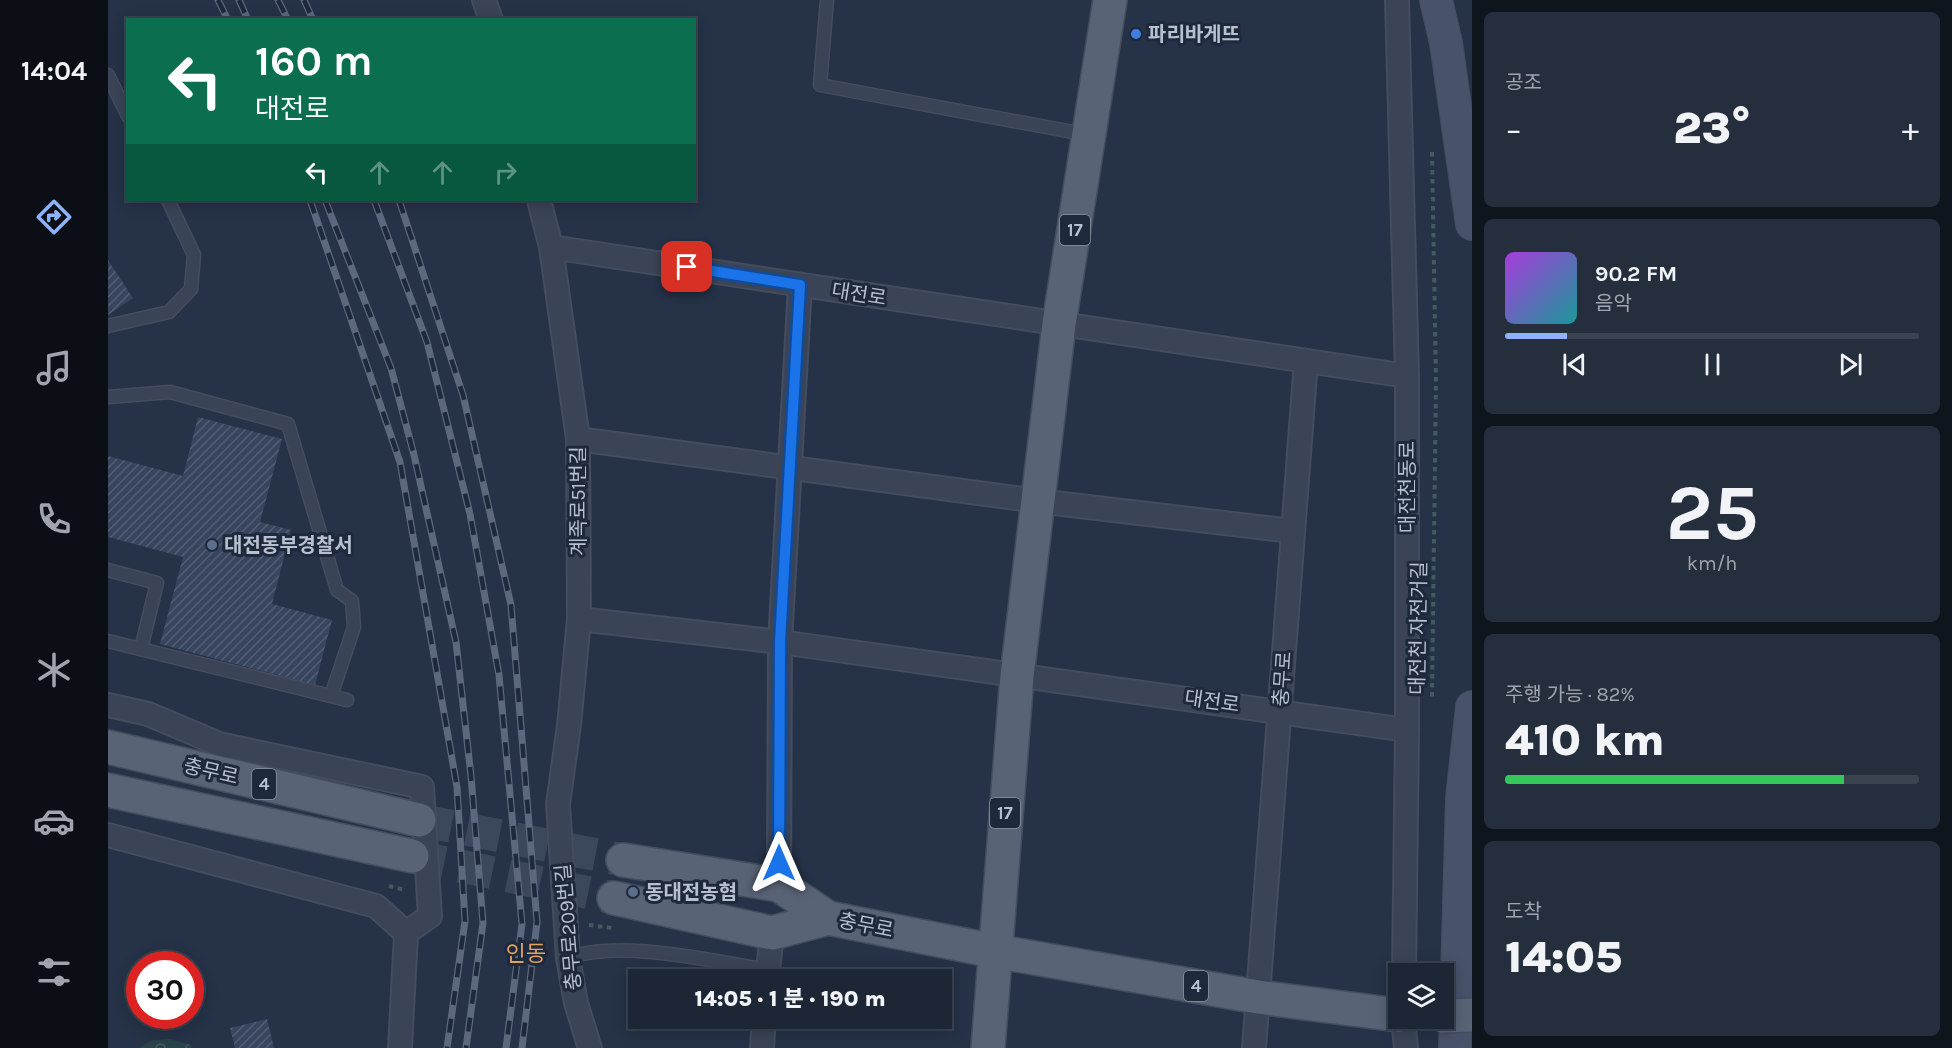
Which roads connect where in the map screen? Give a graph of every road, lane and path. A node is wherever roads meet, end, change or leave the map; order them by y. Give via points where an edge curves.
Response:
1 (484, 0) edge
2 (827, 0) edge
3 (1110, 0) edge
4 (1397, 0) edge
5 (1436, 0) edge
6 (490, 18) edge
7 (108, 75) edge
8 (126, 112) edge
9 (1090, 135) junction
10 (1432, 145) dead end
11 (168, 201) edge
12 (539, 201) edge
13 (1472, 224) edge
14 (551, 247) junction
15 (800, 285) junction
16 (1059, 324) junction
17 (108, 326) edge
18 (1306, 361) junction
19 (1407, 376) junction
20 (108, 397) edge
21 (578, 439) junction
22 (791, 466) junction
23 (1037, 501) junction
24 (1292, 531) junction
25 (108, 570) edge
26 (579, 619) junction
27 (108, 641) edge
28 (780, 642) junction
29 (141, 649) junction
30 (1017, 676) junction
31 (331, 696) junction
32 (347, 700) dead end
33 (108, 705) edge
34 (1472, 707) edge
35 (1432, 709) dead end
36 (1279, 710) junction
37 (1407, 730) junction
38 (108, 747) edge
39 (108, 790) edge
40 (558, 804) joint
41 (419, 820) tunnel mouth
42 (108, 835) edge
43 (412, 856) tunnel mouth
44 (623, 860) tunnel mouth
45 (779, 885) junction
46 (614, 898) tunnel mouth
47 (828, 918) junction
48 (406, 933) junction
49 (772, 933) junction
50 (994, 951) junction
51 (568, 958) junction
52 (1404, 963) edge
53 (736, 969) edge
54 (768, 969) edge
55 (1258, 997) junction
56 (1388, 1014) edge
57 (1472, 1015) edge
58 (1454, 1016) edge
59 (763, 1029) edge
60 (1404, 1029) edge
61 (400, 1048) edge
62 (590, 1048) edge
63 (762, 1048) edge
64 (988, 1048) edge
65 (1254, 1048) edge
66 (1406, 1048) edge
67 (1455, 1048) edge

1 - 6 street
2 - 9 lane via 820,85
3 - 9 main road, 17
4 - 19 street, 대전천동로
5 - 13 main road via 1446,43
7 - 8 lane
9 - 16 main road, 17
10 - 35 path, 대전천 자전거길 via 1436,382
11 - 17 lane via 194,255 191,290 169,312
12 - 14 street, 계족로51번길
14 - 15 street, 대전로
14 - 21 street, 계족로51번길
15 - 16 street, 대전로
15 - 22 street
16 - 18 street, 대전로
16 - 23 main road, 17
18 - 19 street, 대전로
18 - 24 street, 충무로
19 - 37 street, 대전천동로
20 - 31 lane via 171,392 288,424 337,590 352,601 354,627
21 - 22 street
21 - 26 street, 계족로51번길
22 - 23 street
22 - 28 street
23 - 24 street
23 - 30 main road, 17
24 - 36 street, 충무로
25 - 29 lane via 157,583
26 - 28 street, 대전로
26 - 40 street, 계족로51번길
27 - 29 lane
28 - 30 street, 대전로
28 - 45 street
29 - 31 lane
30 - 36 street, 대전로
30 - 50 main road, 17
31 - 32 lane
33 - 48 street via 148,714 219,744 422,787 430,916
34 - 67 main road via 1462,798
36 - 37 street, 대전로
36 - 55 street, 충무로
37 - 52 street, 대전천동로
38 - 41 main road, 충무로 / 4
39 - 43 main road, 충무로 / 4
40 - 51 street, 충무로209번길
42 - 48 street via 376,906
44 - 45 main road, 충무로 / 4
45 - 47 main road, 충무로 / 4
46 - 49 main road, 충무로 / 4
47 - 49 main road, 충무로 / 4
47 - 50 main road, 충무로 / 4
48 - 61 street
49 - 54 street
50 - 55 main road, 충무로 / 4
50 - 64 main road, 17
51 - 53 lane via 588,950 655,953
51 - 62 street, 충무로209번길
55 - 56 main road, 충무로 / 4
55 - 65 street
57 - 58 main road, bridge
59 - 63 street
60 - 66 street

